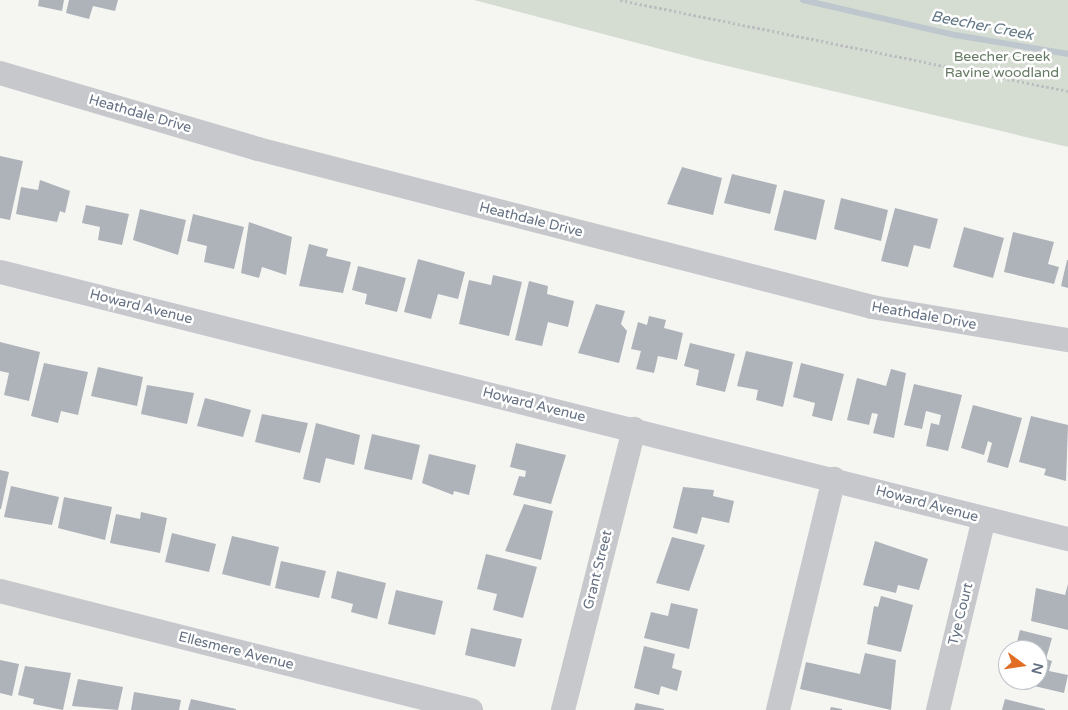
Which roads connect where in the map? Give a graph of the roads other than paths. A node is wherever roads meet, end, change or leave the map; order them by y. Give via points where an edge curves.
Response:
1 (0, 73) edge
2 (0, 272) edge
3 (1068, 340) edge
4 (634, 429) junction
5 (834, 479) junction
6 (984, 519) junction
7 (1068, 540) edge
8 (0, 591) edge
9 (471, 710) edge
10 (563, 710) edge
11 (778, 710) edge
12 (938, 710) edge

1 - 3 street, Heathdale Drive via 296,159 862,304
2 - 4 street, Howard Avenue
4 - 5 street, Howard Avenue
4 - 10 street, Grant Street
5 - 6 street, Howard Avenue
5 - 11 street
6 - 7 street, Howard Avenue
6 - 12 street, Tye Court
8 - 9 street, Ellesmere Avenue

